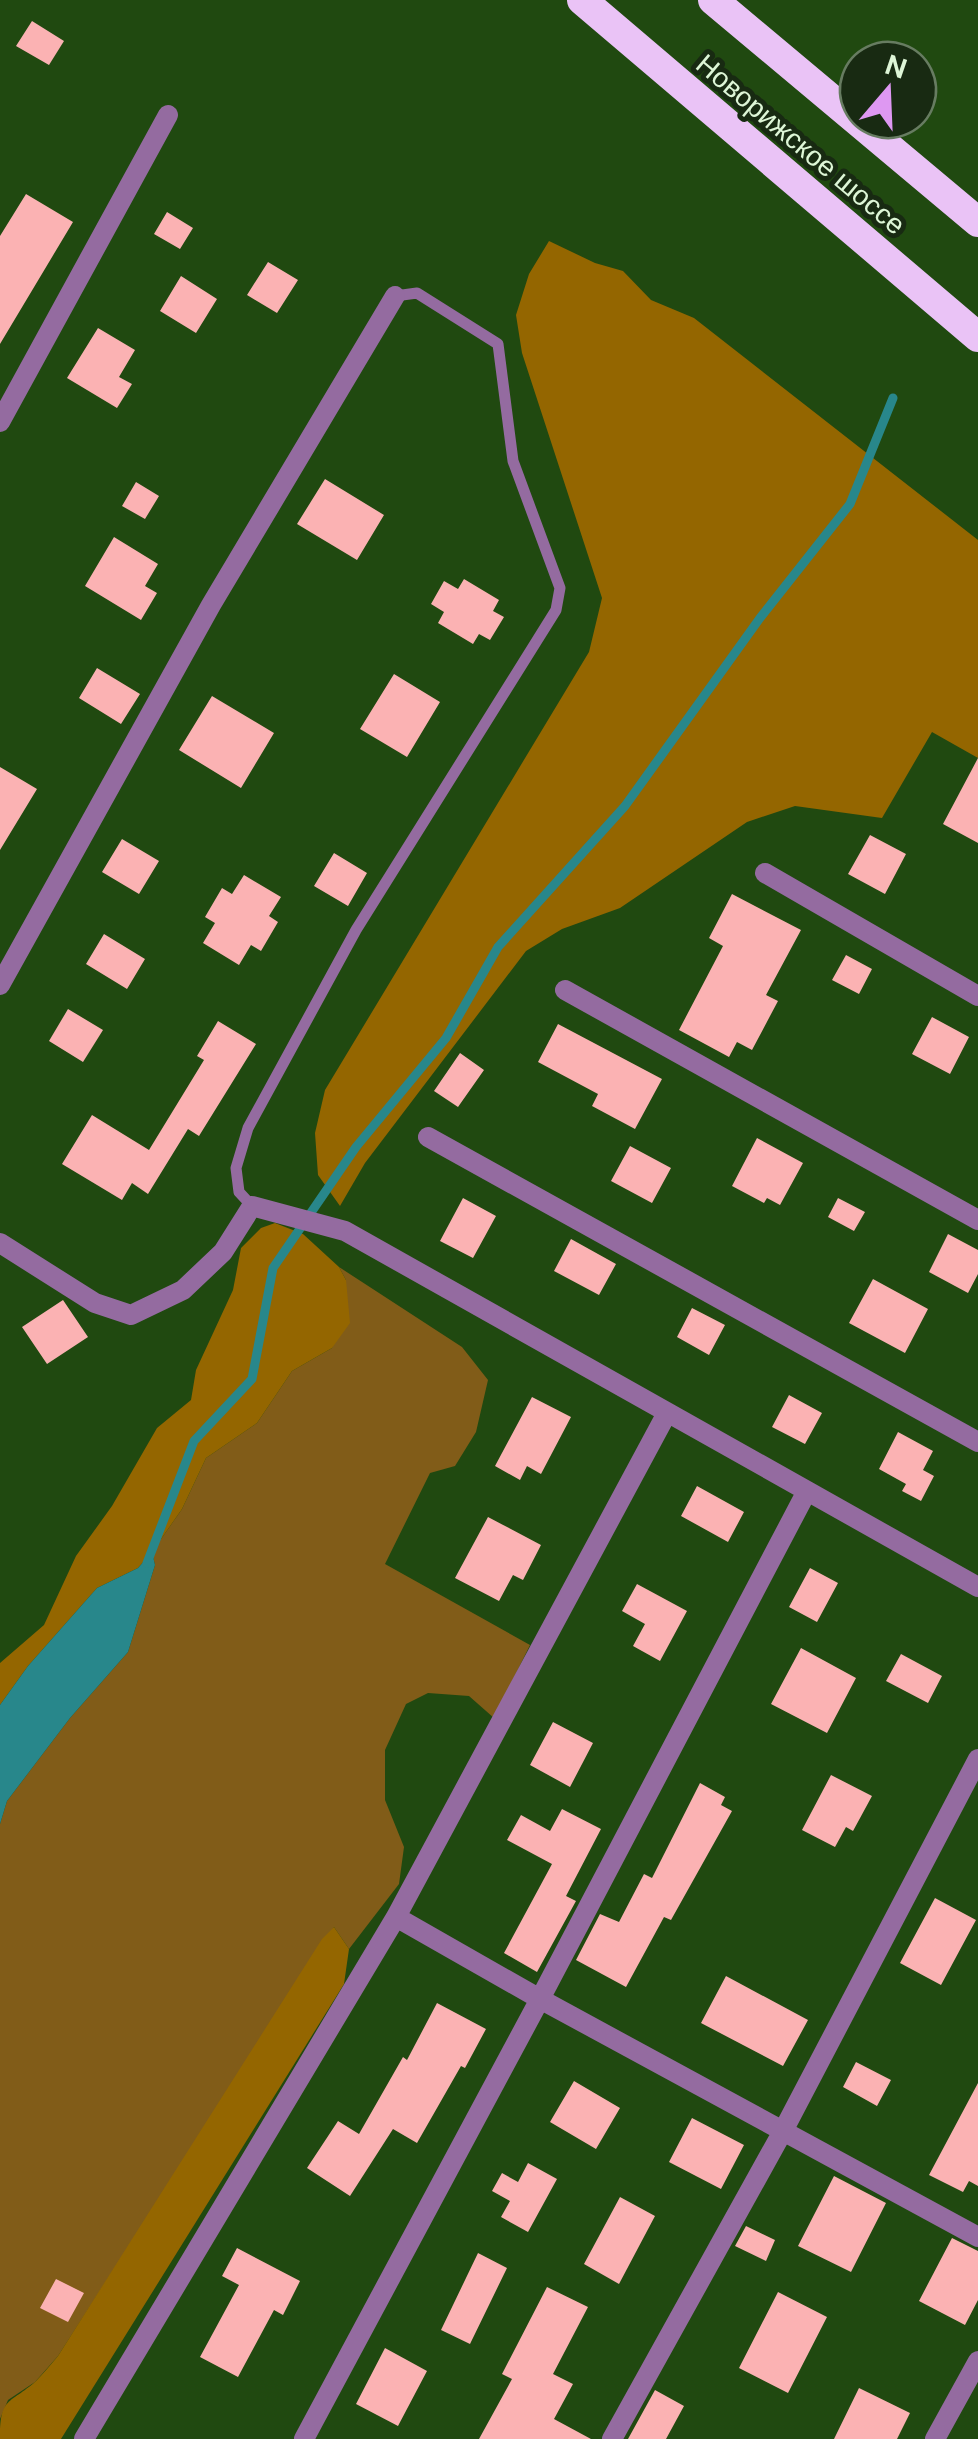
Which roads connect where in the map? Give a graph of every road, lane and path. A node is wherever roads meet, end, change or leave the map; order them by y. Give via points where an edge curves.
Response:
1 (582, 0) edge
2 (714, 0) edge
3 (168, 115) dead end
4 (978, 222) edge
5 (395, 296) joint
6 (978, 337) edge
7 (0, 422) edge
8 (765, 873) dead end
9 (0, 985) edge
10 (565, 990) dead end
11 (978, 996) edge
12 (428, 1137) dead end
13 (252, 1206) junction
14 (978, 1220) edge
15 (0, 1243) edge
16 (667, 1413) junction
17 (978, 1442) edge
18 (807, 1492) junction
19 (978, 1587) edge
20 (978, 1759) edge
21 (396, 1917) junction
22 (540, 1998) junction
23 (783, 2130) junction
24 (978, 2237) edge
25 (978, 2360) edge
26 (84, 2439) edge
27 (304, 2439) edge
28 (612, 2439) edge
29 (936, 2439) edge

1 - 6 highway, Новорижское шоссе
2 - 4 highway, Новорижское шоссе
3 - 7 street
5 - 9 street via 211,605
5 - 13 lane via 417,292 498,344 512,461 560,588 556,610 356,930 248,1128 236,1168 240,1192
8 - 11 street
10 - 14 street
12 - 17 street
13 - 15 street via 223,1252 183,1290 130,1315 95,1303
13 - 16 street via 345,1231
16 - 18 street
16 - 21 street
18 - 19 street
18 - 22 street
20 - 23 street
21 - 22 street
21 - 26 street
22 - 23 street
22 - 27 street
23 - 24 street
23 - 28 street
25 - 29 street

